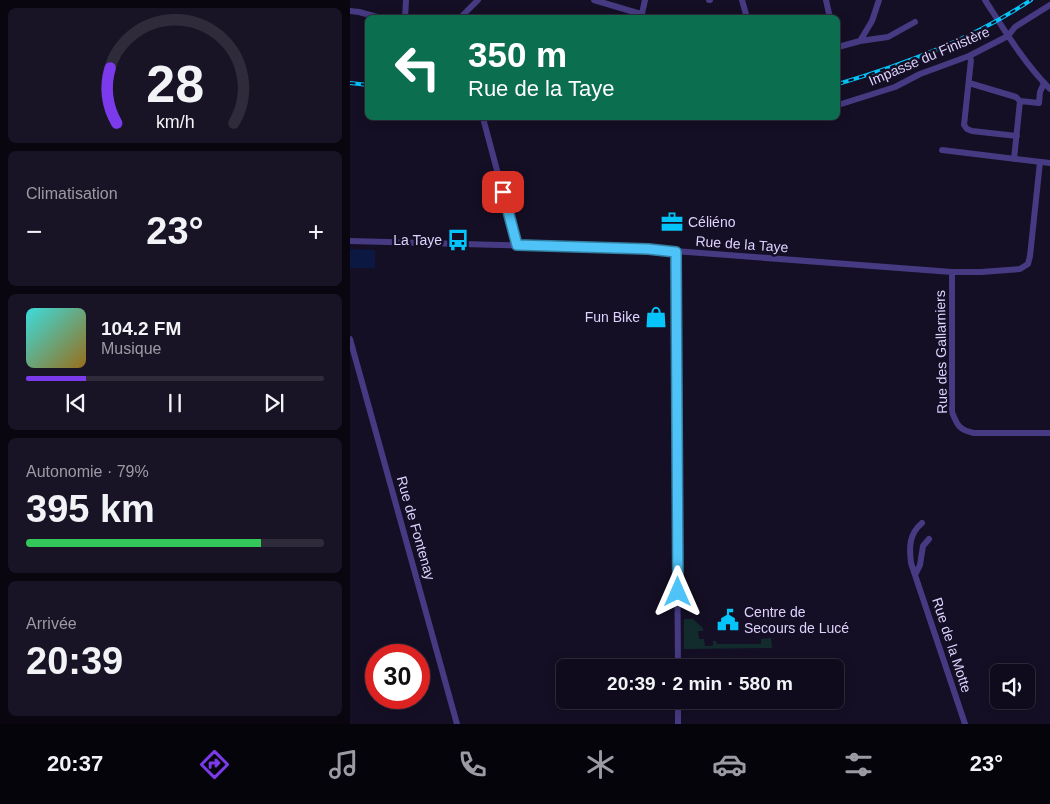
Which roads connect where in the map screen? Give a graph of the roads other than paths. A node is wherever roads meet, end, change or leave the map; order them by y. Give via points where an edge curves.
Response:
1 (406, 0) edge
2 (478, 0) edge
3 (594, 0) edge
4 (645, 0) edge
5 (742, 0) edge
6 (826, 0) edge
7 (879, 0) edge
8 (986, 0) edge
9 (1050, 5) edge
10 (350, 11) edge
11 (370, 15) edge
12 (405, 15) edge
13 (463, 15) edge
14 (638, 15) edge
15 (641, 15) edge
16 (745, 15) edge
17 (829, 15) edge
18 (915, 22) dead end
19 (1008, 36) junction
20 (860, 42) junction
21 (840, 47) edge
22 (969, 56) junction
23 (969, 83) junction
24 (1044, 83) junction
25 (1050, 89) edge
26 (1020, 101) junction
27 (840, 104) edge
28 (485, 120) edge
29 (1017, 136) junction
30 (942, 150) dead end
31 (1014, 159) junction
32 (1040, 162) junction
33 (1050, 163) edge
34 (350, 241) edge
35 (517, 245) junction
36 (676, 252) junction
37 (952, 272) junction
38 (350, 339) edge
39 (1050, 433) edge
40 (922, 523) dead end
41 (929, 539) dead end
42 (915, 575) junction
43 (678, 659) edge
44 (678, 709) edge
45 (457, 724) edge
46 (678, 724) edge
47 (965, 724) edge

1 - 12 street
2 - 13 street
3 - 14 street
4 - 15 street
5 - 16 street
6 - 17 street
7 - 20 street
8 - 19 street
9 - 19 street, Impasse du Finistère via 1015,27
10 - 11 street
18 - 20 street via 888,37
19 - 22 street, Impasse du Finistère
19 - 24 street
20 - 21 street
22 - 23 street
22 - 27 street, Impasse du Finistère via 895,87
23 - 26 street
23 - 29 street via 964,125 967,129
24 - 25 street
24 - 26 street via 1039,103
26 - 29 street
28 - 35 street
29 - 31 street
30 - 31 street
31 - 32 street
32 - 33 street
32 - 37 street, Rue de la Taye via 1028,264 1020,269
34 - 35 street, Rue de la Taye
35 - 36 street, Rue de la Taye
36 - 37 street, Rue de la Taye
36 - 43 street
37 - 39 street, Rue des Gallarniers via 952,412 956,423 974,433
38 - 45 street, Rue de Fontenay
40 - 42 street, Rue de la Motte via 911,537 911,562
41 - 42 street via 922,546 920,565
42 - 47 street, Rue de la Motte
44 - 46 street

